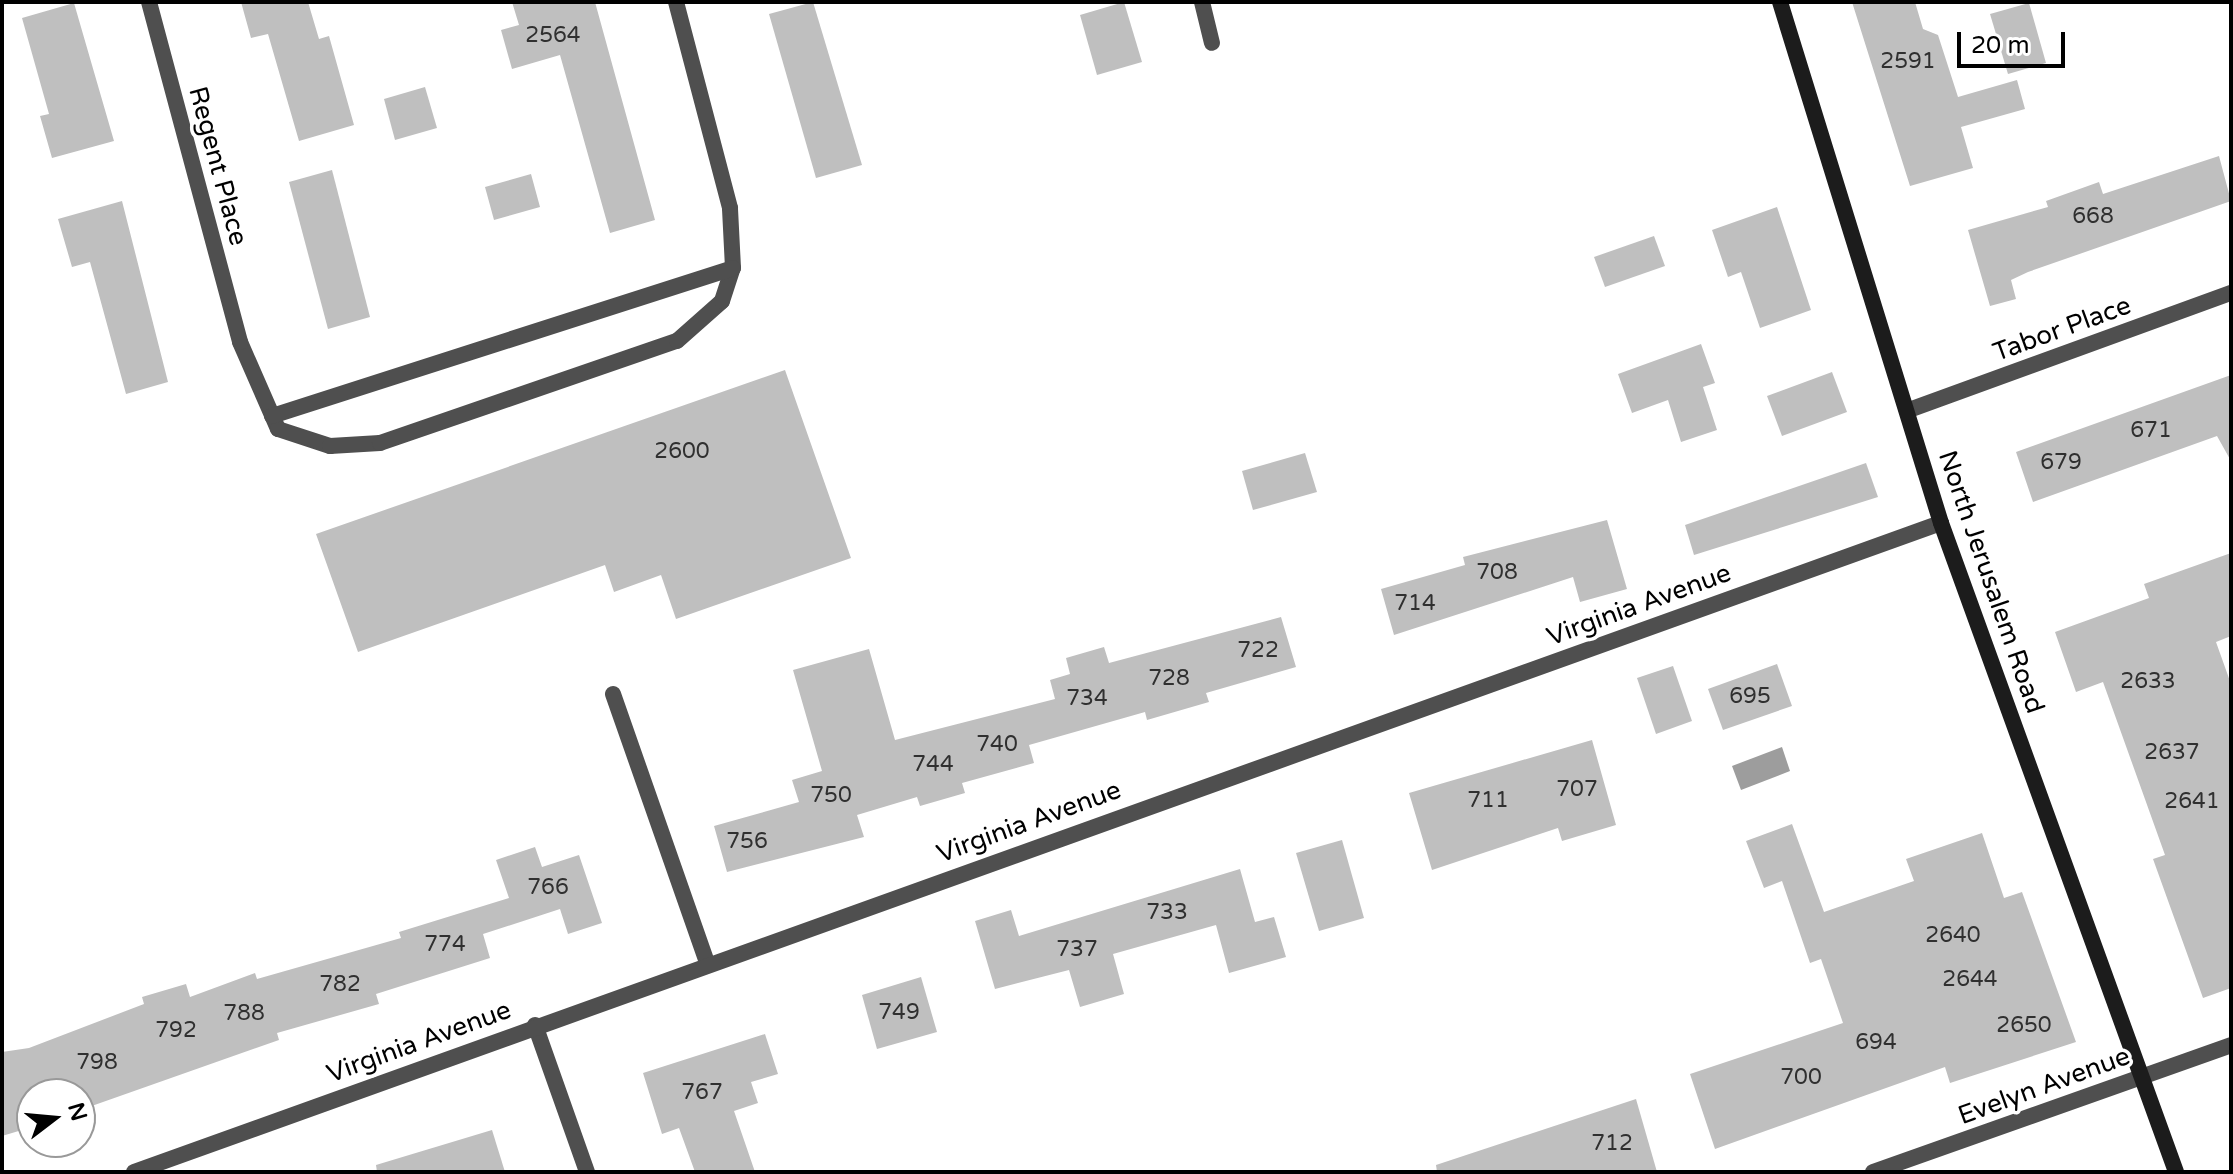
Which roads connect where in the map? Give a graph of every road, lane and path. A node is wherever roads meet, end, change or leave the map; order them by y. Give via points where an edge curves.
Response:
1 (149, 2) edge
2 (676, 2) edge
3 (1202, 2) edge
4 (1780, 2) edge
5 (1212, 43) dead end
6 (733, 268) junction
7 (2231, 293) edge
8 (1909, 410) junction
9 (272, 416) junction
10 (1941, 523) junction
11 (613, 694) dead end
12 (707, 962) junction
13 (535, 1025) junction
14 (2231, 1045) edge
15 (2143, 1076) junction
16 (134, 1172) edge
17 (587, 1172) edge
18 (1873, 1172) edge
19 (2176, 1172) edge

1 - 9 street, Regent Place via 240,342
2 - 6 street via 730,208
3 - 5 street
4 - 8 main road, North Jerusalem Road
6 - 9 street
6 - 9 street via 722,301 677,341 395,438 330,446 278,429
7 - 8 street, Tabor Place
8 - 10 main road, North Jerusalem Road
10 - 12 street, Virginia Avenue
10 - 15 main road, North Jerusalem Road
11 - 12 street
12 - 13 street, Virginia Avenue
13 - 16 street, Virginia Avenue
13 - 17 street
14 - 15 street, Evelyn Avenue
15 - 18 street, Evelyn Avenue
15 - 19 main road, North Jerusalem Road

